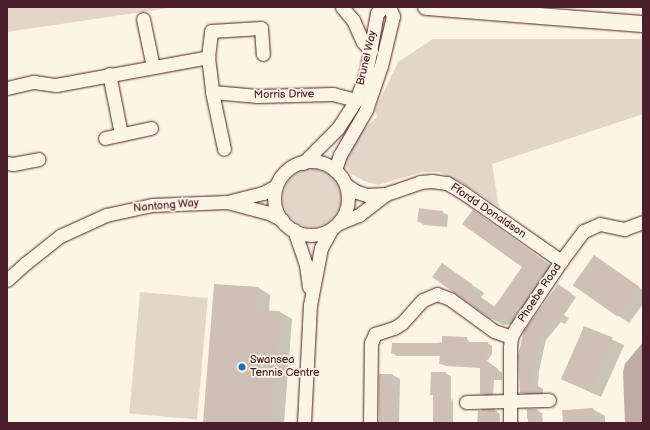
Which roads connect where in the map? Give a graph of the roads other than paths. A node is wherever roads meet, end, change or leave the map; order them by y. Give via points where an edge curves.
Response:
1 (342, 7) edge
2 (384, 7) edge
3 (389, 7) edge
4 (426, 7) edge
5 (143, 19) dead end
6 (643, 24) edge
7 (371, 51) junction
8 (263, 54) dead end
9 (208, 57) junction
10 (153, 67) junction
11 (109, 74) junction
12 (7, 88) edge
13 (212, 92) junction
14 (356, 100) junction
15 (151, 128) dead end
16 (121, 134) junction
17 (105, 138) dead end
18 (224, 149) dead end
19 (39, 159) dead end
20 (7, 163) edge
21 (303, 163) junction
22 (335, 170) junction
23 (346, 185) junction
24 (276, 186) junction
25 (386, 194) junction
26 (227, 202) junction
27 (282, 220) junction
28 (643, 222) edge
29 (335, 226) junction
30 (294, 230) junction
31 (561, 261) junction
32 (7, 280) edge
33 (310, 305) junction
34 (512, 337) junction
35 (549, 400) dead end
36 (466, 402) dead end
37 (510, 402) junction
38 (304, 423) edge
39 (370, 423) edge
40 (510, 423) edge

1 - 7 street via 353,20 363,42
2 - 7 street, Brunel Way via 377,13
3 - 22 street, Brunel Way via 393,16 379,72 366,110 340,155
4 - 6 main road
5 - 10 street
7 - 14 street, Brunel Way
8 - 9 street via 261,28 211,31
9 - 10 street
9 - 13 street
10 - 11 street
11 - 12 street via 56,85 34,82
11 - 16 street
13 - 14 street, Morris Drive via 258,96 333,94
13 - 18 street
14 - 21 street, Brunel Way via 338,128
15 - 16 street
16 - 17 street
19 - 20 street
21 - 22 street via 324,164
21 - 24 street via 292,167
22 - 23 street
23 - 25 street, Ffordd Donaldson via 367,195
23 - 29 street via 348,205
24 - 26 street, Nantong Way via 263,193
24 - 27 street via 276,210
25 - 29 street, Ffordd Donaldson via 359,215
25 - 31 street, Ffordd Donaldson via 420,182 447,183
26 - 27 street, Nantong Way via 269,213
26 - 32 street, Nantong Way via 152,205 106,215 60,236
27 - 30 street
28 - 31 street, Phoebe Road via 624,230 600,224 592,226 584,231
29 - 30 street via 322,234 312,235
29 - 33 street via 321,248
30 - 33 street via 306,265
31 - 34 street, Phoebe Road
33 - 38 street
34 - 37 street
34 - 39 street via 494,331 450,299 437,294 423,300 402,323 375,334 371,343
35 - 37 street
36 - 37 street
37 - 40 street

